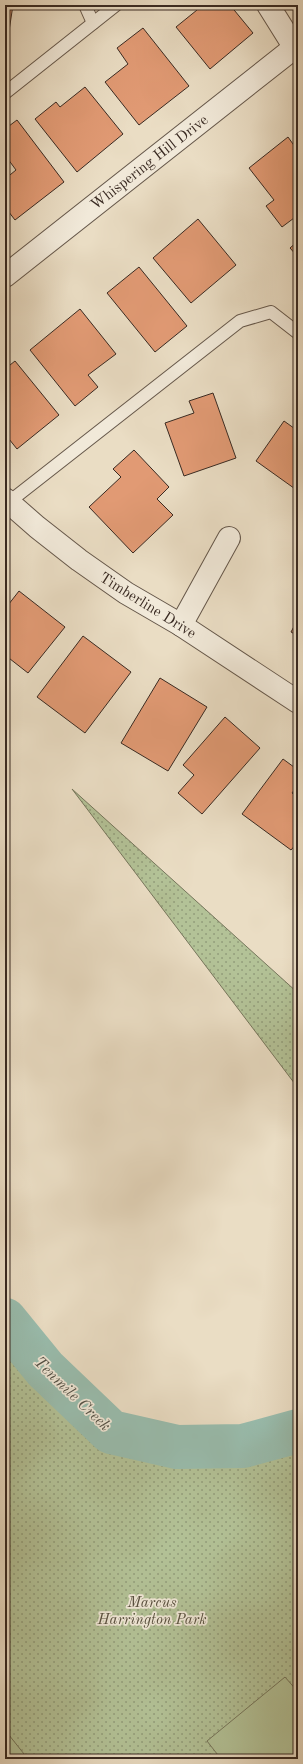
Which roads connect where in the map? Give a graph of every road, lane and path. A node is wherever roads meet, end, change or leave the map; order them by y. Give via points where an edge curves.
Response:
1 (85, 5) edge
2 (116, 5) edge
3 (268, 5) edge
4 (93, 23) junction
5 (296, 50) edge
6 (5, 93) edge
7 (5, 276) edge
8 (298, 333) edge
9 (7, 501) edge
10 (229, 538) dead end
11 (181, 625) junction
12 (298, 702) edge

1 - 4 lane
2 - 4 lane
3 - 5 street
4 - 6 lane
5 - 7 street, Whispering Hill Drive
8 - 9 lane via 271,312 240,321
9 - 11 street, Timberline Drive via 79,560 126,593
10 - 11 street
11 - 12 street, Timberline Drive

